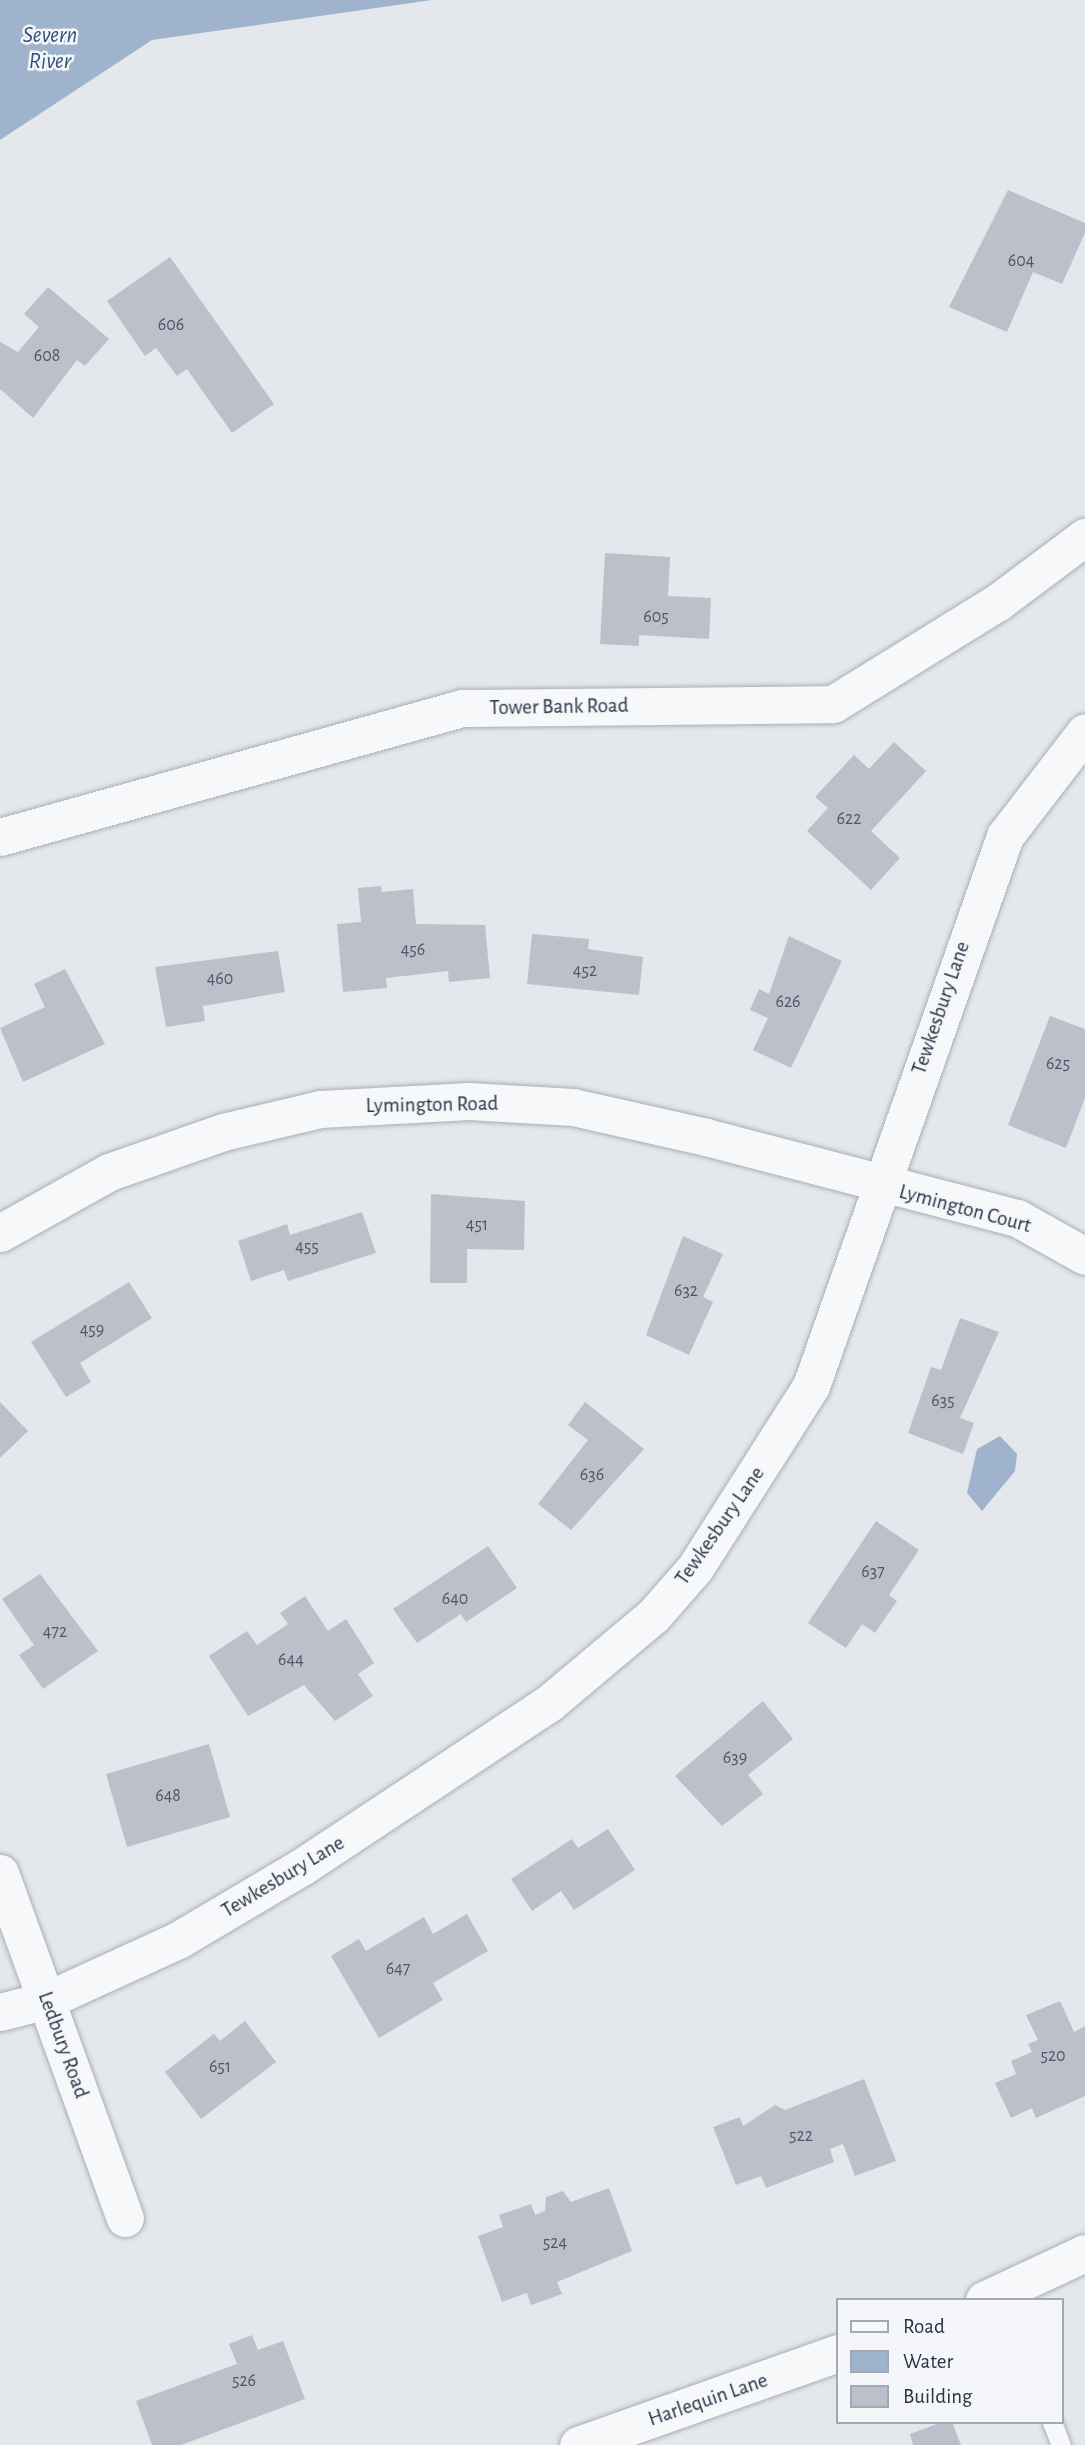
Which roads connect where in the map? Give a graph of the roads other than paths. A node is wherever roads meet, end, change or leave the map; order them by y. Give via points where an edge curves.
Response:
1 (1085, 537) edge
2 (1085, 732) edge
3 (0, 837) edge
4 (880, 1186) junction
5 (0, 1233) edge
6 (1085, 1256) edge
7 (0, 1873) edge
8 (47, 2000) junction
9 (0, 2012) edge
10 (125, 2218) dead end
11 (1085, 2253) edge
12 (997, 2298) edge
13 (836, 2354) edge
14 (1053, 2424) edge
15 (578, 2445) edge
16 (1060, 2445) edge

1 - 3 street, Tower Bank Road via 998,602 833,704 462,708
2 - 4 street, Tewkesbury Lane via 1004,836
4 - 5 street, Lymington Road via 573,1107 399,1102 320,1109 223,1132 109,1172
4 - 6 street, Lymington Court via 1017,1218
4 - 8 street, Tewkesbury Lane via 811,1386 734,1515 653,1616 505,1735 303,1867 180,1939
7 - 8 street, Ledbury Road
8 - 9 street, Tewkesbury Lane
8 - 10 street, Ledbury Road
11 - 12 street
13 - 15 street, Harlequin Lane
14 - 16 lane

